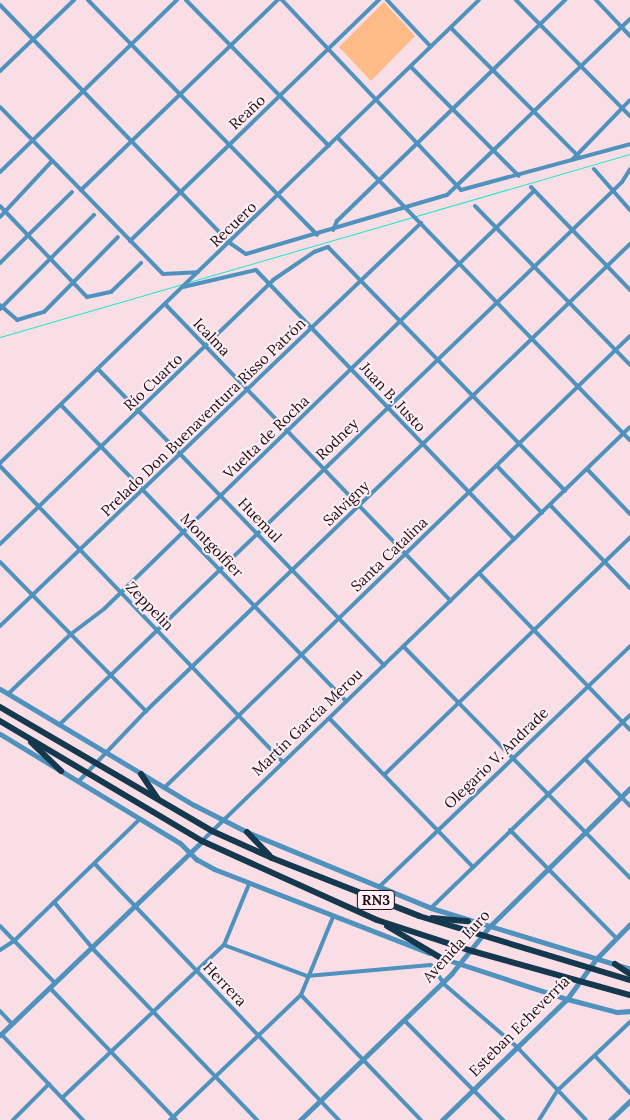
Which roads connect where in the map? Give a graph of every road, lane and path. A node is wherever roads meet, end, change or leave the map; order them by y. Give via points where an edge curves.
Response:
1 (74, 0) edge
2 (88, 0) edge
3 (177, 0) edge
4 (186, 0) edge
5 (280, 0) edge
6 (379, 0) edge
7 (387, 0) edge
8 (516, 0) edge
9 (565, 0) edge
10 (596, 0) edge
11 (476, 1) edge
12 (0, 5) edge
13 (630, 19) edge
14 (540, 25) junction
15 (451, 28) junction
16 (622, 28) junction
17 (630, 36) edge
18 (33, 39) junction
19 (131, 44) junction
20 (230, 46) junction
21 (431, 47) junction
22 (329, 49) junction
23 (582, 66) junction
24 (411, 68) junction
25 (493, 70) junction
26 (0, 71) edge
27 (83, 91) junction
28 (180, 94) junction
29 (280, 97) junction
30 (376, 100) junction
31 (630, 100) edge
32 (0, 107) edge
33 (622, 108) junction
34 (453, 109) junction
35 (535, 111) junction
36 (630, 116) edge
37 (338, 138) junction
38 (32, 140) junction
39 (132, 142) junction
40 (228, 144) junction
41 (416, 144) junction
42 (630, 144) edge
43 (329, 146) junction
44 (494, 151) junction
45 (576, 153) junction
46 (580, 158) junction
47 (572, 160) junction
48 (52, 161) junction
49 (630, 169) edge
50 (594, 170) dead end
51 (0, 172) edge
52 (519, 176) junction
53 (379, 180) junction
54 (457, 187) junction
55 (531, 187) dead end
56 (81, 190) junction
57 (180, 191) junction
58 (534, 191) junction
59 (612, 191) junction
60 (72, 192) dead end
61 (278, 195) junction
62 (0, 206) edge
63 (475, 206) dead end
64 (407, 208) junction
65 (630, 210) edge
66 (6, 211) junction
67 (94, 215) dead end
68 (0, 217) edge
69 (421, 223) junction
70 (497, 229) junction
71 (333, 230) junction
72 (571, 230) junction
73 (28, 235) junction
74 (317, 235) junction
75 (118, 237) dead end
76 (130, 241) junction
77 (230, 243) junction
78 (630, 244) edge
79 (51, 258) junction
80 (0, 263) edge
81 (141, 263) dead end
82 (460, 264) junction
83 (534, 266) junction
84 (606, 267) junction
85 (199, 272) junction
86 (360, 279) junction
87 (74, 282) junction
88 (269, 284) junction
89 (183, 287) junction
90 (630, 290) edge
91 (496, 302) junction
92 (569, 303) junction
93 (165, 304) junction
94 (1, 307) edge
95 (401, 322) junction
96 (311, 328) junction
97 (630, 336) edge
98 (532, 339) junction
99 (206, 346) junction
100 (615, 350) junction
101 (437, 359) junction
102 (630, 365) edge
103 (98, 369) junction
104 (352, 370) junction
105 (578, 386) junction
106 (247, 389) junction
107 (473, 396) junction
108 (61, 405) junction
109 (387, 407) junction
110 (139, 411) junction
111 (630, 427) edge
112 (288, 431) junction
113 (624, 433) junction
114 (630, 440) edge
115 (422, 444) junction
116 (519, 445) junction
117 (102, 447) junction
118 (180, 454) junction
119 (0, 464) edge
120 (497, 466) junction
121 (323, 469) junction
122 (587, 469) junction
123 (143, 490) junction
124 (565, 491) junction
125 (468, 493) junction
126 (221, 496) junction
127 (359, 506) junction
128 (550, 506) junction
129 (39, 507) junction
130 (542, 513) junction
131 (630, 514) edge
132 (183, 533) junction
133 (256, 533) junction
134 (630, 537) edge
135 (514, 539) junction
136 (0, 544) edge
137 (81, 550) junction
138 (406, 554) junction
139 (0, 562) edge
140 (604, 562) junction
141 (220, 569) junction
142 (292, 570) junction
143 (480, 574) junction
144 (630, 588) edge
145 (121, 593) junction
146 (32, 595) junction
147 (451, 601) junction
148 (256, 607) junction
149 (339, 618) junction
150 (0, 626) edge
151 (158, 630) junction
152 (534, 631) junction
153 (71, 634) junction
154 (630, 646) edge
155 (404, 647) junction
156 (302, 655) junction
157 (384, 666) junction
158 (192, 667) junction
159 (110, 676) junction
160 (587, 686) junction
161 (0, 689) edge
162 (8, 694) junction
163 (346, 701) junction
164 (459, 703) junction
165 (0, 707) edge
166 (146, 711) junction
167 (240, 715) junction
168 (630, 715) edge
169 (330, 719) junction
170 (0, 721) edge
171 (623, 722) junction
172 (59, 725) junction
173 (630, 730) edge
174 (0, 734) edge
175 (23, 734) junction
176 (104, 753) junction
177 (512, 757) junction
178 (585, 759) junction
179 (95, 762) junction
180 (283, 762) junction
181 (61, 771) junction
182 (86, 773) junction
183 (141, 774) junction
184 (385, 774) junction
185 (79, 781) junction
186 (164, 788) junction
187 (630, 788) edge
188 (547, 794) junction
189 (621, 797) junction
190 (158, 799) junction
191 (630, 806) edge
192 (139, 820) junction
193 (223, 820) junction
194 (510, 830) junction
195 (212, 831) junction
196 (438, 831) junction
197 (247, 832) junction
198 (585, 832) junction
199 (202, 841) junction
200 (191, 853) junction
201 (272, 858) junction
202 (95, 864) junction
203 (473, 867) junction
204 (547, 868) junction
205 (630, 878) edge
206 (249, 884) junction
207 (379, 887) junction
208 (54, 902) junction
209 (135, 906) junction
210 (431, 908) junction
211 (333, 917) junction
212 (424, 918) junction
213 (377, 920) junction
214 (468, 921) junction
215 (630, 924) edge
216 (0, 926) edge
217 (489, 927) junction
218 (482, 937) junction
219 (616, 938) junction
220 (14, 941) junction
221 (224, 945) junction
222 (92, 946) junction
223 (0, 950) edge
224 (472, 951) junction
225 (442, 958) junction
226 (596, 959) junction
227 (460, 964) junction
228 (615, 964) junction
229 (589, 968) junction
230 (630, 968) edge
231 (196, 971) junction
232 (630, 974) edge
233 (307, 976) junction
234 (630, 980) edge
235 (443, 981) junction
236 (581, 982) junction
237 (55, 983) junction
238 (50, 988) junction
239 (301, 995) junction
240 (630, 995) edge
241 (567, 999) junction
242 (0, 1011) edge
243 (630, 1011) edge
244 (154, 1012) junction
245 (404, 1020) junction
246 (630, 1022) edge
247 (12, 1024) junction
248 (1, 1034) edge
249 (258, 1035) junction
250 (517, 1047) junction
251 (111, 1052) junction
252 (595, 1056) junction
253 (363, 1061) junction
254 (216, 1076) junction
255 (49, 1084) junction
256 (473, 1089) junction
257 (558, 1090) junction
258 (630, 1093) edge
259 (62, 1098) junction
260 (320, 1101) junction
261 (630, 1101) edge
262 (173, 1119) edge
263 (13, 1120) edge
264 (84, 1120) edge
265 (258, 1120) edge
266 (300, 1120) edge
267 (339, 1120) edge
268 (421, 1120) edge
269 (442, 1120) edge
270 (503, 1120) edge
271 (539, 1120) edge
272 (586, 1120) edge
273 (610, 1120) edge

1 - 18 street
2 - 19 street
3 - 19 street
4 - 20 street
5 - 20 street
5 - 22 street
6 - 22 street, Reaño
7 - 21 street
8 - 14 street
9 - 14 street
10 - 16 street
11 - 15 street, Recuero
12 - 18 street
13 - 16 street
14 - 23 street
14 - 25 street
15 - 21 street, Recuero
15 - 25 street
16 - 17 street
16 - 23 street
18 - 26 street
18 - 27 street
19 - 27 street
19 - 28 street
20 - 28 street
20 - 29 street
21 - 24 street, Recuero
22 - 29 street, Reaño
22 - 30 street
23 - 33 street
23 - 35 street
24 - 30 street, Recuero
24 - 34 street
25 - 34 street
25 - 35 street
27 - 38 street
27 - 39 street
28 - 39 street
28 - 40 street
29 - 40 street, Reaño
29 - 43 street
30 - 37 street, Recuero
30 - 41 street
31 - 33 street
32 - 38 street
33 - 36 street
33 - 45 street
34 - 41 street
34 - 44 street
35 - 44 street
35 - 45 street
37 - 43 street, Recuero
37 - 53 street
38 - 48 street
38 - 51 street
39 - 56 street
39 - 57 street
40 - 57 street, Reaño
40 - 61 street
41 - 53 street
41 - 54 street
42 - 46 street
43 - 61 street, Recuero
44 - 52 street
44 - 54 street
45 - 46 street
45 - 47 street
46 - 47 street
47 - 52 street
48 - 56 street
48 - 66 street
49 - 59 street, Rodney
50 - 59 street
52 - 54 street via 467,191
53 - 64 street
53 - 71 street
54 - 64 street via 441,199
55 - 58 street
56 - 76 street
57 - 76 street, Reaño
57 - 77 street
58 - 70 street, Vuelta de Rocha
58 - 72 street
59 - 65 street
59 - 72 street, Rodney
60 - 73 street
61 - 74 street
61 - 77 street, Recuero
62 - 66 street
63 - 70 street
64 - 69 street
64 - 71 street
66 - 68 street
66 - 73 street
67 - 79 street
69 - 82 street
69 - 86 street, Prelado Don Buenaventura Risso Patrón
70 - 82 street, Vuelta de Rocha
70 - 83 street
71 - 74 street
72 - 83 street, Rodney
72 - 84 street
73 - 79 street
73 - 80 street
74 - 77 street via 246,254
75 - 87 street
76 - 85 street via 166,276
77 - 85 street, Recuero
78 - 84 street, Salvigny
79 - 87 street
79 - 94 street
81 - 87 street via 111,292 87,296
82 - 91 street
82 - 95 street, Vuelta de Rocha
83 - 91 street, Rodney
83 - 92 street
84 - 90 street
84 - 92 street, Salvigny
85 - 89 street, Recuero
86 - 88 street, Río Cuarto via 328,247 314,252
86 - 95 street
86 - 96 street, Prelado Don Buenaventura Risso Patrón
87 - 94 street via 44,312 14,319
88 - 89 street, Juan B. Justo via 256,270
88 - 96 street, Juan B. Justo
88 - 99 street, Río Cuarto
89 - 93 street, Recuero
91 - 98 street
91 - 101 street, Rodney
92 - 98 street, Salvigny
92 - 100 street
93 - 99 street, Icalma
93 - 103 street, Recuero
95 - 101 street
95 - 104 street, Vuelta de Rocha
96 - 104 street, Juan B. Justo
96 - 106 street, Prelado Don Buenaventura Risso Patrón
97 - 100 street, Santa Catalina
98 - 105 street
98 - 107 street, Salvigny
99 - 106 street, Icalma
99 - 110 street, Río Cuarto
100 - 102 street
100 - 105 street, Santa Catalina
101 - 107 street
101 - 109 street, Rodney
103 - 108 street, Recuero
103 - 110 street, Huemul
104 - 109 street, Juan B. Justo
104 - 112 street, Vuelta de Rocha
105 - 113 street
105 - 116 street, Santa Catalina
106 - 112 street, Icalma
106 - 118 street, Prelado Don Buenaventura Risso Patrón
107 - 115 street, Salvigny
107 - 116 street
108 - 117 street, Montgolfier
108 - 119 street, Recuero
109 - 115 street, Juan B. Justo
109 - 121 street, Rodney
110 - 117 street, Río Cuarto
110 - 118 street, Huemul
111 - 113 street, Martín García Merou
112 - 121 street, Icalma
112 - 126 street, Vuelta de Rocha
113 - 114 street
113 - 122 street, Martín García Merou
115 - 125 street, Juan B. Justo
115 - 127 street, Salvigny
116 - 120 street, Santa Catalina
116 - 124 street
117 - 123 street, Montgolfier
117 - 129 street, Río Cuarto
118 - 123 street, Prelado Don Buenaventura Risso Patrón
118 - 126 street, Huemul
119 - 129 street, Zeppelin
120 - 125 street, Santa Catalina
120 - 130 street
121 - 127 street, Icalma
121 - 133 street, Rodney
122 - 124 street, Martín García Merou
122 - 131 street
123 - 132 street, Montgolfier
123 - 137 street, Prelado Don Buenaventura Risso Patrón
124 - 128 street, Martín García Merou
125 - 135 street, Juan B. Justo
125 - 138 street, Santa Catalina
126 - 132 street, Vuelta de Rocha
126 - 133 street, Huemul
127 - 138 street, Icalma
127 - 142 street, Salvigny
128 - 130 street, Martín García Merou
128 - 140 street
129 - 136 street, Río Cuarto
129 - 137 street, Zeppelin
130 - 135 street, Martín García Merou
132 - 141 street, Montgolfier
132 - 145 street, Vuelta de Rocha
133 - 141 street, Rodney
133 - 142 street, Huemul
134 - 140 street
135 - 143 street, Martín García Merou
137 - 145 street, Zeppelin
137 - 146 street, Prelado Don Buenaventura Risso Patrón
138 - 147 street, Icalma
138 - 149 street, Santa Catalina
139 - 146 street
140 - 144 street
140 - 152 street
141 - 148 street, Montgolfier
141 - 151 street, Rodney
142 - 148 street, Salvigny
142 - 149 street, Huemul
143 - 147 street, Martín García Merou
143 - 152 street
145 - 151 street, Zeppelin
145 - 153 street, Vuelta de Rocha
146 - 150 street, Prelado Don Buenaventura Risso Patrón
146 - 153 street
147 - 155 street, Martín García Merou
148 - 156 street, Montgolfier
148 - 158 street, Salvigny
149 - 156 street, Santa Catalina
149 - 157 street, Huemul
151 - 158 street, Zeppelin
151 - 159 street, Rodney
152 - 160 street
152 - 164 street
153 - 159 street
153 - 162 street, Vuelta de Rocha
154 - 160 street, Olegario V. Andrade
155 - 157 street, Martín García Merou
155 - 164 street
156 - 163 street, Montgolfier
156 - 167 street, Santa Catalina
157 - 163 street, Martín García Merou
158 - 166 street, Salvigny
158 - 167 street, Zeppelin
159 - 166 street
159 - 172 street, Rodney
160 - 171 street
160 - 177 street, Olegario V. Andrade
161 - 162 street
162 - 172 street
163 - 169 street, Martín García Merou
164 - 177 street
164 - 184 street
165 - 179 highway, RN3
166 - 176 street, Salvigny
167 - 180 street, Zeppelin
167 - 186 street, Santa Catalina
168 - 171 street
169 - 180 street, Martín García Merou
169 - 184 street
170 - 175 highway, RN3
171 - 173 street
171 - 178 street
172 - 176 street
174 - 181 street
175 - 181 highway
175 - 182 highway, RN3
176 - 179 street, Salvigny
176 - 183 street
177 - 188 street
177 - 196 street, Olegario V. Andrade
178 - 188 street
178 - 189 street
179 - 182 street, Salvigny
179 - 190 highway, RN3
180 - 193 street, Martín García Merou
181 - 185 street
182 - 185 street, Salvigny
182 - 199 highway, RN3
183 - 186 street
183 - 190 highway
184 - 196 street
185 - 192 street
186 - 193 street
187 - 189 street, Avenida Luro
188 - 194 street
188 - 198 street
189 - 191 street
189 - 198 street, Avenida Luro
190 - 195 highway, RN3
192 - 200 street via 180,843
192 - 202 street
193 - 195 street, Martín García Merou
193 - 197 street
194 - 203 street
194 - 204 street
195 - 199 street, Martín García Merou
195 - 201 highway, RN3
196 - 203 street
196 - 207 street, Olegario V. Andrade
197 - 201 highway
197 - 207 street
198 - 204 street, Avenida Luro
198 - 205 street
199 - 200 street, Martín García Merou
199 - 213 highway, RN3
200 - 206 street via 214,869
200 - 209 street, Martín García Merou
201 - 212 highway, RN3
202 - 208 street
202 - 209 street, Herrera
203 - 210 street
204 - 217 street, Avenida Luro
204 - 219 street
206 - 211 street
206 - 221 street
207 - 210 street
208 - 220 street
208 - 222 street
209 - 222 street, Martín García Merou
209 - 231 street, Herrera
210 - 214 street
211 - 225 street
211 - 233 street
212 - 214 highway
212 - 218 highway, RN3
213 - 224 highway, RN3
213 - 225 highway
214 - 217 street
215 - 219 street, Esteban Echeverría
216 - 220 street
217 - 218 street, Avenida Luro
217 - 226 street
218 - 224 street, Avenida Luro
218 - 229 highway, RN3
219 - 226 street, Esteban Echeverría
220 - 223 street
220 - 237 street
221 - 231 street
221 - 233 street
222 - 237 street, Martín García Merou
222 - 244 street
224 - 227 street, Avenida Luro
224 - 236 highway, RN3
225 - 227 street
226 - 228 street
226 - 229 street, Esteban Echeverría
227 - 235 street, Avenida Luro
227 - 241 street
228 - 230 street
228 - 232 highway
229 - 234 highway, RN3
229 - 236 street, Esteban Echeverría
231 - 244 street
231 - 249 street, Herrera
233 - 235 street via 425,963 436,969
233 - 239 street
235 - 245 street, Avenida Luro
235 - 250 street
236 - 240 highway, RN3
236 - 241 street, Esteban Echeverría
237 - 238 street, Martín García Merou
238 - 247 street, Martín García Merou
238 - 251 street
239 - 249 street
239 - 253 street
241 - 243 street via 617,1012
241 - 250 street, Esteban Echeverría
242 - 247 street
244 - 251 street
244 - 254 street
245 - 253 street, Avenida Luro
245 - 256 street
246 - 252 street
247 - 248 street, Martín García Merou
248 - 255 street
249 - 254 street
249 - 260 street, Herrera
250 - 256 street, Esteban Echeverría
250 - 257 street
251 - 259 street
251 - 262 street
252 - 257 street
252 - 258 street
253 - 260 street, Avenida Luro
253 - 268 street
254 - 262 street
254 - 265 street
255 - 259 street
255 - 263 street
256 - 269 street, Esteban Echeverría
256 - 270 street
257 - 271 street
257 - 272 street
259 - 264 street
260 - 266 street, Avenida Luro
260 - 267 street, Herrera
261 - 273 street

